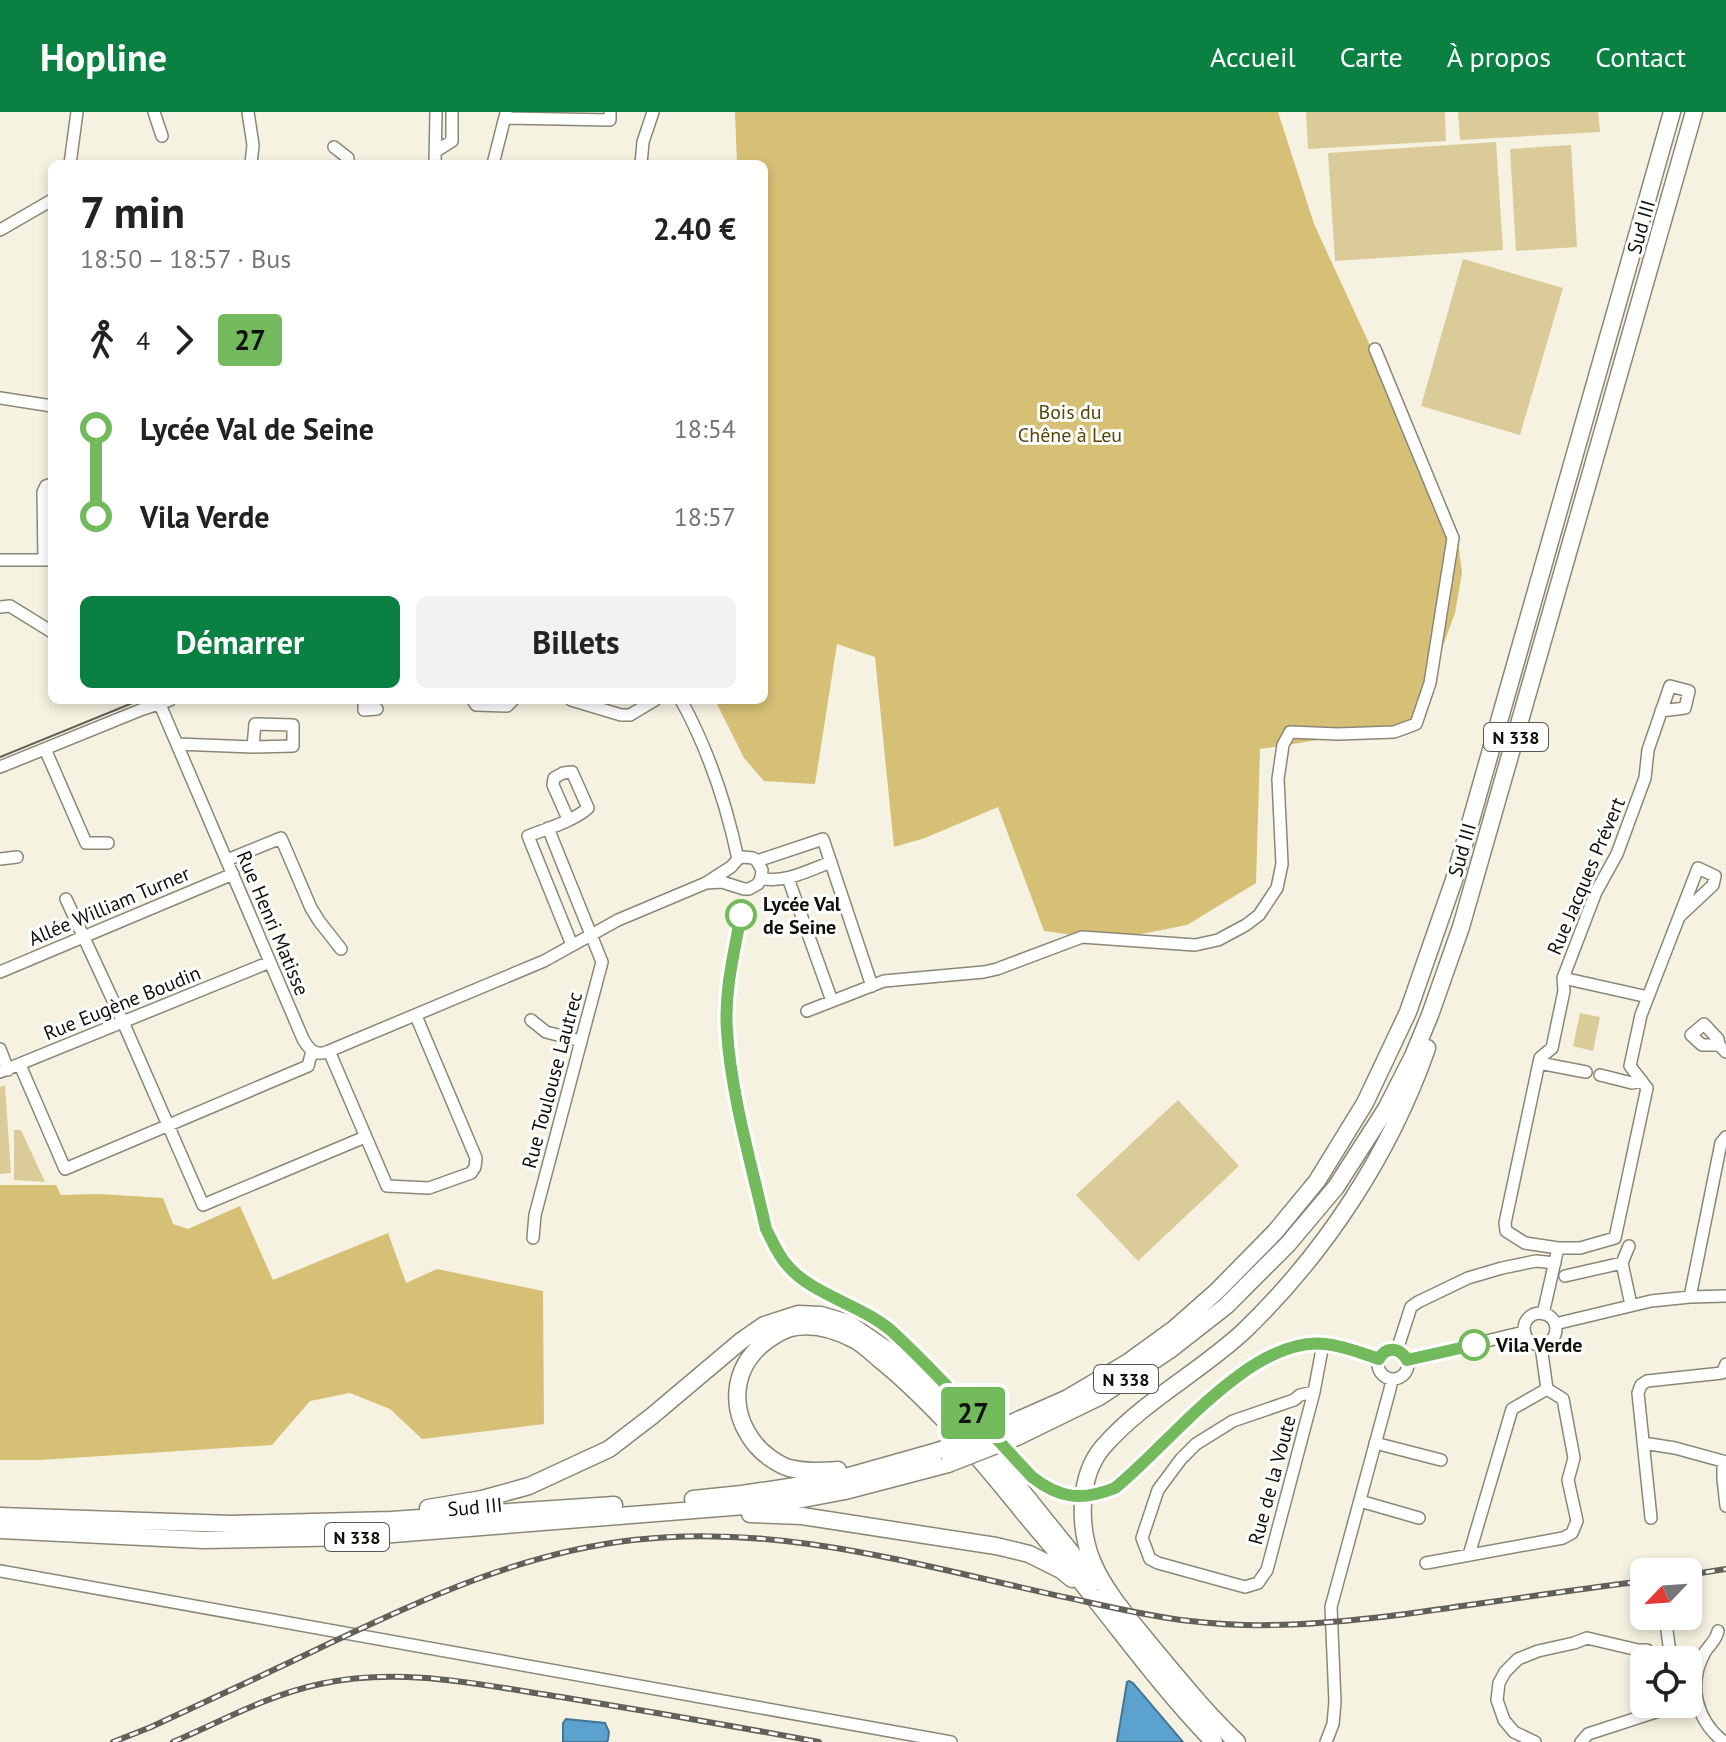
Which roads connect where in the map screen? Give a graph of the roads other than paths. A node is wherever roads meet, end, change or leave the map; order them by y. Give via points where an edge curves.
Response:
1 (77, 112) edge
2 (154, 112) edge
3 (248, 112) edge
4 (436, 112) edge
5 (452, 112) edge
6 (610, 112) edge
7 (653, 112) edge
8 (1672, 112) edge
9 (1694, 112) edge
10 (505, 115) edge
11 (162, 136) dead end
12 (334, 147) dead end
13 (436, 151) junction
14 (71, 160) edge
15 (251, 160) edge
16 (348, 160) edge
17 (435, 160) edge
18 (494, 160) edge
19 (641, 160) edge
20 (48, 202) edge
21 (0, 230) edge
22 (1375, 349) dead end
23 (0, 398) edge
24 (48, 405) edge
25 (48, 485) edge
26 (48, 559) edge
27 (0, 560) edge
28 (0, 607) edge
29 (48, 630) edge
30 (156, 704) edge
31 (164, 704) edge
32 (364, 704) edge
33 (475, 704) edge
34 (509, 704) edge
35 (584, 704) edge
36 (648, 704) edge
37 (683, 704) edge
38 (377, 709) dead end
39 (1661, 711) dead end
40 (177, 744) junction
41 (253, 747) dead end
42 (45, 749) junction
43 (0, 767) edge
44 (568, 819) dead end
45 (548, 828) junction
46 (108, 843) dead end
47 (17, 857) dead end
48 (0, 859) edge
49 (227, 860) junction
50 (757, 861) junction
51 (831, 862) junction
52 (735, 863) junction
53 (233, 874) junction
54 (761, 878) junction
55 (788, 878) junction
56 (706, 883) junction
57 (736, 885) junction
58 (66, 899) dead end
59 (1680, 916) dead end
60 (1461, 927) junction
61 (591, 935) junction
62 (84, 937) junction
63 (572, 945) junction
64 (341, 949) dead end
65 (270, 962) junction
66 (0, 972) edge
67 (1563, 978) junction
68 (872, 986) junction
69 (1648, 997) junction
70 (832, 1001) junction
71 (807, 1011) dead end
72 (416, 1016) junction
73 (531, 1020) dead end
74 (123, 1022) junction
75 (581, 1041) junction
76 (0, 1049) edge
77 (312, 1051) junction
78 (329, 1051) junction
79 (1539, 1063) junction
80 (9, 1069) edge
81 (1586, 1072) dead end
82 (1600, 1075) dead end
83 (1642, 1081) junction
84 (168, 1125) junction
85 (365, 1137) junction
86 (1726, 1137) edge
87 (533, 1238) dead end
88 (1629, 1246) dead end
89 (1558, 1248) junction
90 (1555, 1263) junction
91 (1622, 1263) junction
92 (1565, 1276) dead end
93 (1726, 1296) edge
94 (1690, 1297) junction
95 (1631, 1305) junction
96 (1543, 1314) junction
97 (1555, 1324) junction
98 (1524, 1332) junction
99 (1541, 1346) junction
100 (1397, 1350) junction
101 (1379, 1359) junction
102 (1407, 1360) junction
103 (1725, 1372) edge
104 (1392, 1379) junction
105 (1547, 1389) junction
106 (1314, 1392) junction
107 (1013, 1431) junction
108 (1375, 1443) junction
109 (1643, 1443) junction
110 (943, 1457) junction
111 (1441, 1460) dead end
112 (1725, 1462) edge
113 (883, 1467) junction
114 (1360, 1501) junction
115 (1726, 1506) edge
116 (713, 1508) junction
117 (0, 1516) edge
118 (1419, 1518) dead end
119 (1651, 1518) dead end
120 (391, 1520) junction
121 (0, 1530) edge
122 (1469, 1555) junction
123 (1426, 1563) dead end
124 (0, 1571) edge
125 (1107, 1615) junction
126 (1129, 1618) junction
127 (1718, 1631) dead end
128 (1630, 1648) edge
129 (1637, 1718) edge
130 (1328, 1736) edge
131 (951, 1742) edge
132 (1214, 1742) edge
133 (1237, 1742) edge
134 (1340, 1742) edge
135 (1535, 1742) edge
136 (1581, 1742) edge
137 (1724, 1742) edge

1 - 14 street
2 - 11 street
3 - 15 street
4 - 13 street
5 - 13 street via 452,141
6 - 10 street via 610,120
7 - 19 street
8 - 107 highway, Sud III / N 338 via 1454,880 1408,1012 1365,1103 1317,1181 1216,1292 1127,1363
9 - 60 highway, Sud III / N 338
10 - 18 street
12 - 16 street
13 - 17 street
20 - 21 street
22 - 68 street via 1453,538 1430,683 1416,724 1394,732 1290,732 1278,779 1282,864 1277,888 1259,915 1218,940 1195,945 1082,937 997,969
23 - 24 street
25 - 26 street via 43,492
26 - 27 street
28 - 29 street via 10,606
30 - 42 street
31 - 40 street, Rue Henri Matisse
32 - 38 street via 364,710
33 - 34 street
35 - 36 street via 621,715
37 - 52 street via 724,801
39 - 67 street, Rue Jacques Prévert via 1641,791
40 - 41 street
40 - 49 street, Rue Henri Matisse
42 - 43 street
42 - 46 street via 86,843
44 - 45 street
45 - 61 street, Rue Toulouse Lautrec
45 - 63 street via 528,836
47 - 48 street
49 - 53 street, Rue Henri Matisse
49 - 64 street via 281,838 311,908
50 - 51 street via 823,839
50 - 52 street via 748,857
50 - 54 street
51 - 55 street
51 - 68 street
52 - 56 street
52 - 57 street via 730,875
53 - 62 street, Allée William Turner
53 - 65 street, Rue Henri Matisse
54 - 55 street
54 - 57 street via 749,889
55 - 70 street
56 - 57 street
56 - 61 street
58 - 62 street
59 - 69 street
60 - 107 highway, Sud III / N 338 via 1430,1015 1386,1109 1336,1187 1288,1244 1226,1306 1171,1349 1099,1397
60 - 126 highway via 1416,1079 1368,1174 1331,1230 1279,1296 1131,1420 1102,1449 1088,1474 1083,1512 1092,1562
61 - 63 street
61 - 75 street, Rue Toulouse Lautrec via 602,962
62 - 66 street, Allée William Turner
62 - 74 street
63 - 72 street
65 - 74 street, Rue Eugène Boudin
65 - 77 street, Rue Henri Matisse
67 - 69 street
67 - 79 street, Rue Jacques Prévert via 1552,1048
68 - 70 street
69 - 83 street via 1630,1066
70 - 71 street
72 - 78 street
72 - 85 street via 476,1158 475,1167 429,1188 387,1186
73 - 75 street via 546,1032
74 - 80 street, Rue Eugène Boudin
74 - 84 street
75 - 87 street, Rue Toulouse Lautrec
76 - 80 street
77 - 78 street
77 - 84 street via 308,1066
78 - 85 street
79 - 81 street
79 - 89 street, Rue Jacques Prévert via 1505,1223 1506,1231 1525,1243
80 - 84 street via 65,1169
82 - 83 street
83 - 89 street via 1647,1088 1615,1238
84 - 85 street via 203,1205
86 - 94 street
88 - 91 street
89 - 90 street
90 - 96 street
90 - 100 street via 1502,1268 1418,1302 1411,1307
91 - 92 street
91 - 95 street
93 - 94 street
94 - 95 street
95 - 97 street
96 - 97 street
96 - 98 street via 1532,1315
97 - 99 street via 1555,1336
98 - 99 street
98 - 102 street
99 - 105 street
100 - 101 street via 1385,1351
100 - 102 street
101 - 104 street via 1380,1372
101 - 106 street via 1323,1344
102 - 104 street via 1404,1373
103 - 109 street via 1641,1385
104 - 108 street
105 - 122 street via 1512,1409
105 - 122 street via 1563,1399 1574,1458 1568,1480 1577,1521 1572,1533
106 - 106 street, Rue de la Voute via 1233,1421 1181,1459 1158,1490 1142,1538 1150,1559 1245,1587 1258,1583 1267,1570
107 - 110 highway, N 338, bridge
108 - 111 street
108 - 114 street
109 - 112 street
109 - 119 street
110 - 113 highway, Sud III / N 338
110 - 116 highway, Sud III / N 338 via 845,1491
112 - 115 street
113 - 120 highway, Sud III / N 338 via 742,1494
113 - 125 highway via 816,1471 787,1467 762,1452 746,1432 737,1397 745,1365 757,1349 789,1328 830,1329 858,1341 958,1435
114 - 118 street
114 - 130 street via 1331,1607 1335,1702
116 - 121 highway, Sud III / N 338 via 355,1537 204,1540
116 - 125 highway via 730,1514 802,1516 1029,1554 1067,1575
117 - 120 highway, Sud III / N 338 via 231,1524
120 - 126 highway via 409,1510 529,1486 609,1449 764,1325 798,1314 821,1315 848,1323 879,1344 929,1389 992,1454
122 - 123 street
124 - 131 street
125 - 132 highway
126 - 133 highway
127 - 137 street via 1700,1665 1696,1695 1708,1726
128 - 135 street via 1587,1638 1518,1659 1499,1683 1497,1700 1514,1732
129 - 136 street via 1588,1734
130 - 134 street

